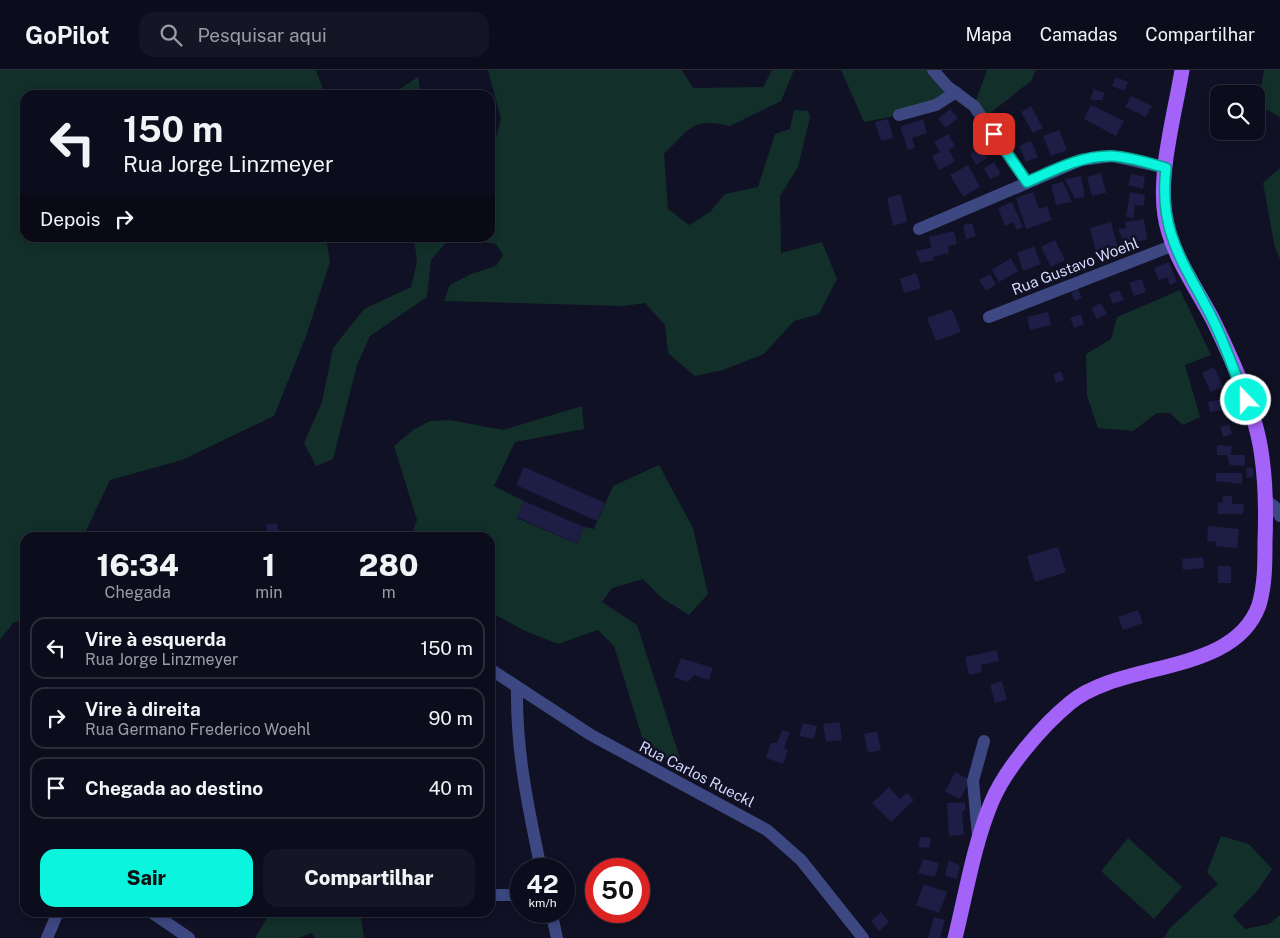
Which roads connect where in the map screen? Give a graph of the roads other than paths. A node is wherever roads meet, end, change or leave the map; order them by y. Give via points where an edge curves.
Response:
1 (933, 70) edge
2 (1182, 70) edge
3 (956, 92) junction
4 (899, 115) dead end
5 (1166, 168) junction
6 (1027, 182) junction
7 (919, 229) dead end
8 (1174, 245) junction
9 (989, 317) dead end
10 (1265, 500) junction
11 (1280, 516) edge
12 (495, 672) edge
13 (517, 687) junction
14 (984, 741) dead end
15 (979, 845) junction
16 (539, 858) edge
17 (495, 895) edge
18 (510, 895) edge
19 (56, 917) edge
20 (158, 917) edge
21 (554, 923) edge
22 (47, 938) edge
23 (189, 938) edge
24 (557, 938) edge
25 (863, 938) edge
26 (955, 938) edge

1 - 3 street
2 - 5 main road
3 - 4 street via 936,105
3 - 6 street via 984,118
5 - 6 street via 1124,158 1097,157 1069,164
5 - 8 main road via 1165,215
6 - 7 street
8 - 9 street, Rua Gustavo Woehl
8 - 10 main road via 1214,323 1246,400 1259,440
10 - 11 street via 1275,507
10 - 15 main road via 1263,587 1257,610 1248,625 1233,639 1201,657 1111,680 1095,686 1069,704 1030,744 998,788
12 - 13 street, Rua Carlos Rueckl
13 - 16 street via 517,741
13 - 25 street, Rua Carlos Rueckl via 591,735 767,830 801,860
14 - 15 street via 973,781
15 - 26 main road
17 - 18 street
19 - 22 street
20 - 23 street
21 - 24 street

